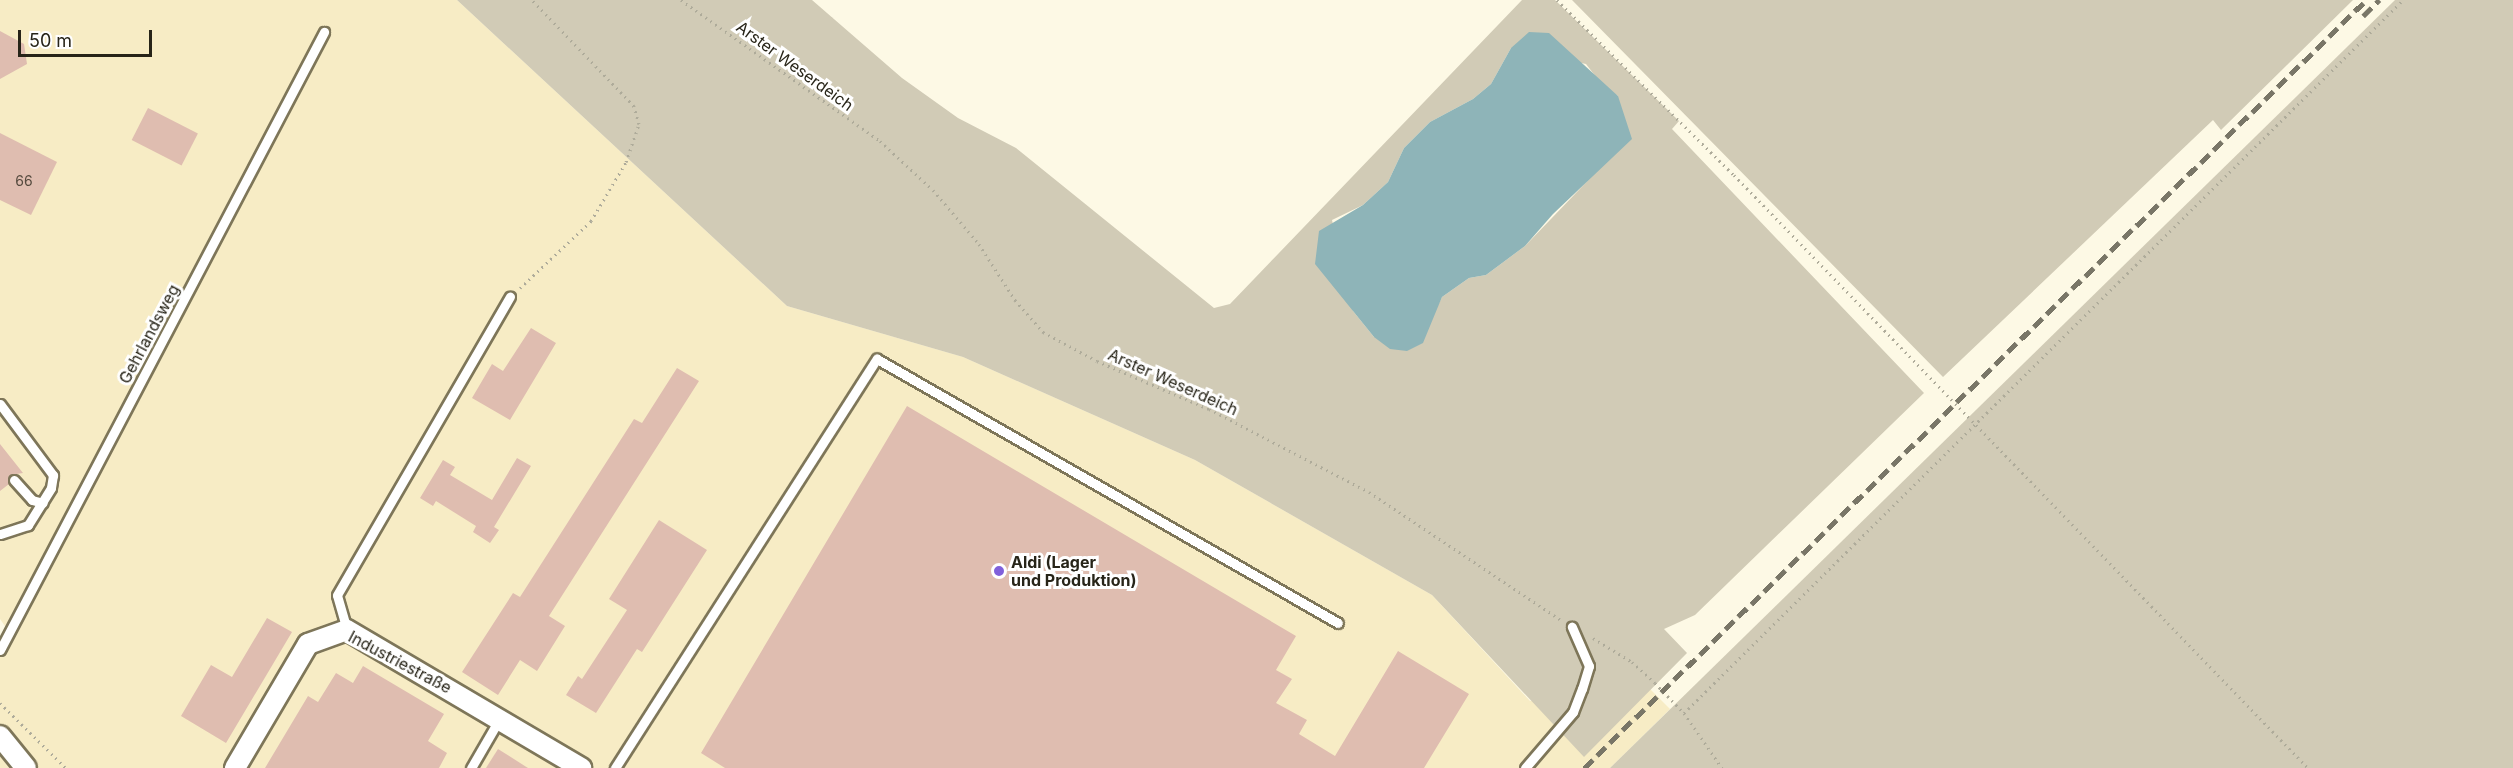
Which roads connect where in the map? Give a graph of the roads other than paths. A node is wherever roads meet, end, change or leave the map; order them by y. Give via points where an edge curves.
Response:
1 (324, 32) dead end
2 (510, 296) road end
3 (0, 404) edge
4 (14, 480) dead end
5 (43, 503) junction
6 (0, 534) edge
7 (1338, 623) dead end
8 (1572, 627) road end
9 (347, 630) junction
10 (0, 650) edge
11 (500, 718) junction
12 (0, 736) edge
13 (26, 768) edge
14 (235, 768) edge
15 (471, 768) edge
16 (581, 768) edge
17 (615, 768) edge
18 (1525, 768) edge

1 - 10 lane, Gehrlandsweg
2 - 9 lane via 337,595
3 - 5 lane via 53,475
4 - 5 lane via 32,500
5 - 6 lane via 28,525
7 - 17 lane via 877,359
8 - 18 lane via 1589,666 1582,689 1573,712
9 - 11 street, Industriestraße
9 - 14 street, Industriestraße via 308,644
11 - 15 lane
11 - 16 street, Industriestraße
12 - 13 street

